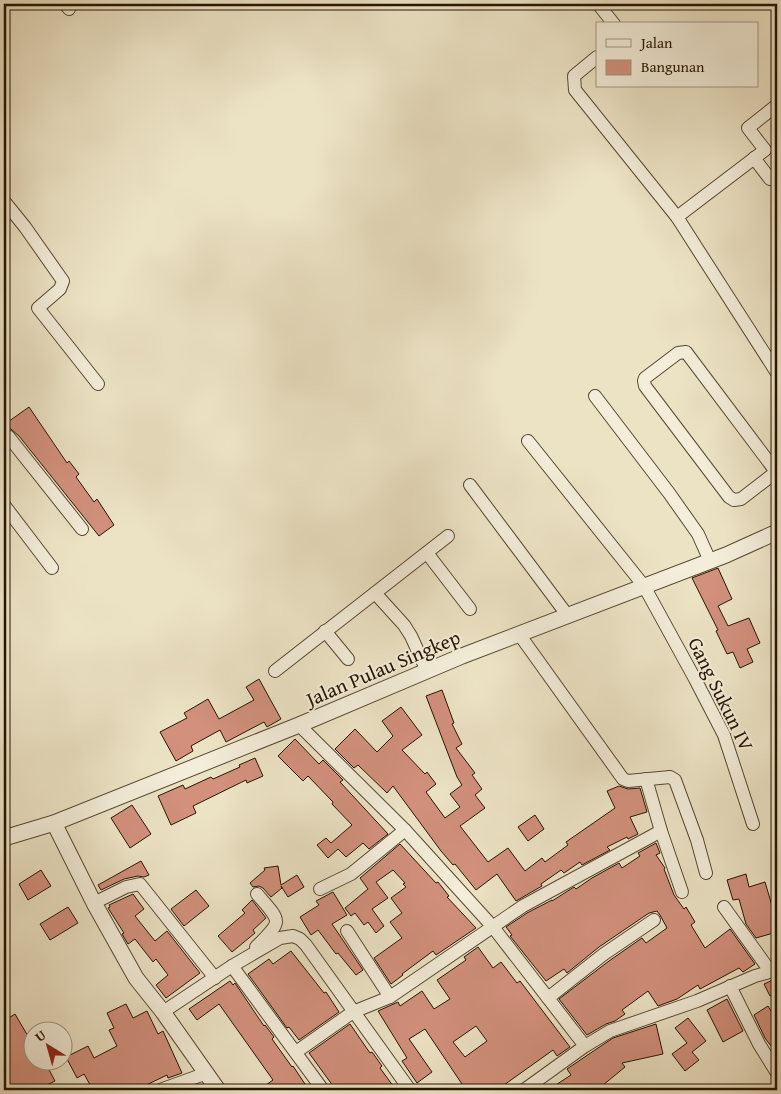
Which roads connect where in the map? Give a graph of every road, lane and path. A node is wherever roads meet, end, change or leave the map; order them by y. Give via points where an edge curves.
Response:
1 (598, 4) edge
2 (612, 22) edge
3 (596, 58) edge
4 (777, 105) edge
5 (754, 158) junction
6 (777, 174) edge
7 (4, 201) edge
8 (677, 217) junction
9 (777, 373) edge
10 (98, 384) dead end
11 (595, 396) dead end
12 (4, 434) edge
13 (528, 441) dead end
14 (776, 473) edge
15 (470, 485) dead end
16 (4, 505) edge
17 (82, 529) dead end
18 (777, 532) edge
19 (448, 536) dead end
20 (427, 552) junction
21 (710, 561) junction
22 (52, 568) dead end
23 (644, 586) junction
24 (375, 593) junction
25 (470, 608) dead end
26 (568, 616) junction
27 (325, 631) junction
28 (520, 634) junction
29 (348, 659) dead end
30 (275, 671) dead end
31 (427, 671) junction
32 (300, 725) junction
33 (646, 779) junction
34 (54, 823) junction
35 (753, 824) dead end
36 (405, 830) junction
37 (661, 831) junction
38 (4, 838) edge
39 (706, 873) dead end
40 (320, 889) dead end
41 (682, 892) dead end
42 (257, 894) dead end
43 (94, 904) junction
44 (724, 907) dead end
45 (654, 920) dead end
46 (493, 927) junction
47 (347, 931) dead end
48 (246, 958) junction
49 (232, 966) junction
50 (774, 971) edge
51 (215, 978) junction
52 (730, 986) junction
53 (390, 997) junction
54 (548, 998) junction
55 (163, 1012) junction
56 (353, 1012) junction
57 (585, 1046) junction
58 (296, 1052) junction
59 (207, 1073) junction
60 (777, 1073) edge
61 (160, 1090) edge
62 (218, 1090) edge
63 (323, 1090) edge
64 (410, 1090) edge
65 (524, 1090) edge

1 - 2 street
3 - 8 street via 574,76 575,90
4 - 5 street via 748,128 765,150
5 - 6 street via 770,179
5 - 8 street
7 - 10 street via 63,281 60,289 38,308
8 - 9 street
11 - 21 street via 698,534
12 - 17 street
13 - 23 street, Gang Sukun IV
14 - 14 street via 686,352 678,353 645,378 645,386 728,497 741,499
15 - 26 street
16 - 22 street
18 - 21 street, Jalan Pulau Singkep
19 - 20 street
20 - 24 street
20 - 25 street
21 - 23 street, Jalan Pulau Singkep
23 - 26 street, Jalan Pulau Singkep
23 - 35 street, Gang Sukun IV via 724,735
24 - 27 street
24 - 31 street via 404,625
26 - 28 street, Jalan Pulau Singkep
27 - 29 street
27 - 30 street
28 - 31 street, Jalan Pulau Singkep
28 - 33 street via 621,778 626,781
31 - 32 street, Jalan Pulau Singkep
32 - 34 street, Jalan Pulau Singkep
32 - 36 street
33 - 37 street
33 - 39 street via 670,777 677,783
34 - 38 street, Jalan Pulau Singkep
34 - 43 street
36 - 40 street via 351,874
36 - 46 street
37 - 41 street
37 - 46 street via 523,906
42 - 48 street via 277,921
43 - 51 street via 126,887 140,884
43 - 55 street via 136,978
44 - 50 street
45 - 54 street
46 - 53 street
46 - 54 street
47 - 53 street
48 - 49 street
48 - 56 street via 280,938 297,937
49 - 51 street
49 - 58 street
50 - 52 street
51 - 55 street
52 - 57 street via 623,1026
52 - 60 street
53 - 56 street
54 - 57 street
55 - 59 street
56 - 58 street
56 - 64 street
57 - 65 street
58 - 63 street
59 - 61 street
59 - 62 street

